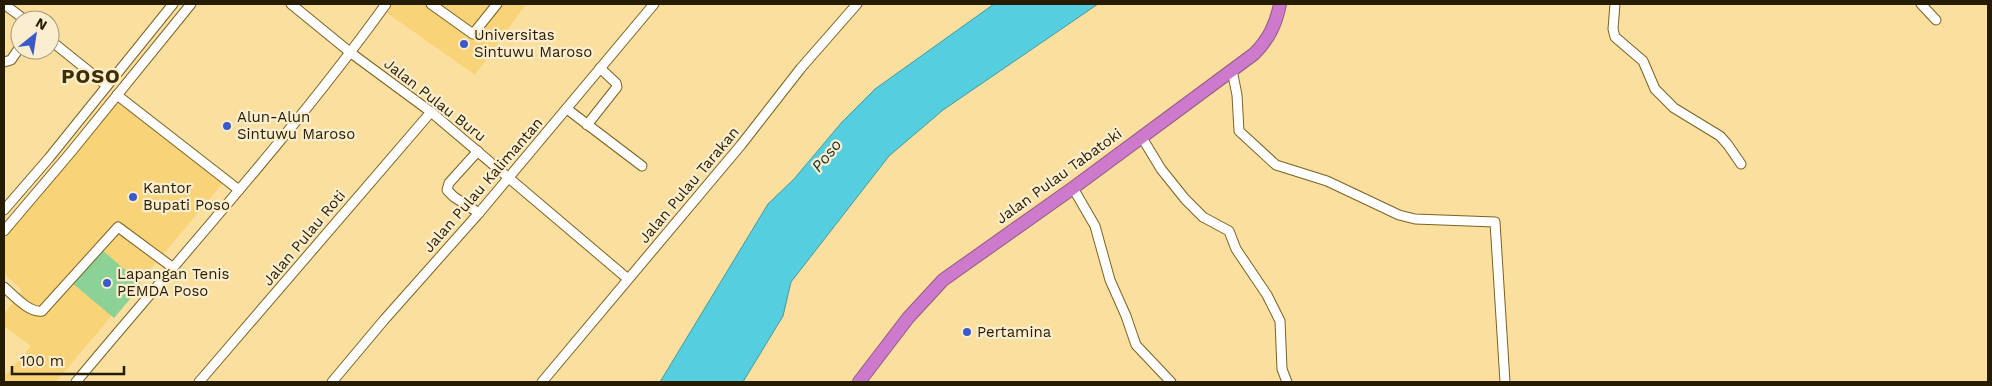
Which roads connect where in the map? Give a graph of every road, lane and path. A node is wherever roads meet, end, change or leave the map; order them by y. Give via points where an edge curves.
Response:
1 (191, 4) edge
2 (291, 4) edge
3 (386, 4) edge
4 (432, 4) edge
5 (497, 4) edge
6 (654, 4) edge
7 (857, 4) edge
8 (1280, 4) edge
9 (1615, 4) edge
10 (1921, 4) edge
11 (171, 7) edge
12 (179, 18) junction
13 (1936, 20) dead end
14 (60, 48) edge
15 (351, 53) junction
16 (600, 68) junction
17 (1232, 70) junction
18 (106, 85) junction
19 (117, 95) junction
20 (566, 109) junction
21 (432, 112) junction
22 (587, 125) junction
23 (1141, 136) junction
24 (478, 151) junction
25 (1741, 164) dead end
26 (642, 166) dead end
27 (509, 177) junction
28 (1073, 188) junction
29 (239, 190) junction
30 (4, 210) edge
31 (479, 213) junction
32 (4, 231) edge
33 (172, 267) junction
34 (628, 279) junction
35 (4, 287) edge
36 (76, 382) edge
37 (200, 382) edge
38 (332, 382) edge
39 (542, 382) edge
40 (859, 382) edge
41 (1170, 382) edge
42 (1288, 382) edge
43 (1505, 382) edge

1 - 12 street
2 - 15 street, Jalan Pulau Buru
3 - 15 street
4 - 5 street via 473,34
6 - 16 street, Jalan Pulau Kalimantan
7 - 34 street, Jalan Pulau Tarakan
8 - 17 highway, Jalan Pulau Tabatoki via 1278,17 1267,40
9 - 25 street via 1612,29 1615,37 1643,61 1655,89 1674,108 1720,136
10 - 13 street
11 - 12 street
11 - 18 street
12 - 19 street
14 - 18 street
15 - 21 street, Jalan Pulau Buru
15 - 29 street
16 - 20 street, Jalan Pulau Kalimantan
16 - 22 street via 617,87
17 - 23 highway, Jalan Pulau Tabatoki
17 - 43 street via 1239,131 1276,165 1327,181 1399,215 1415,219 1495,222
18 - 30 street
19 - 29 street
19 - 32 street
20 - 22 street
20 - 27 street, Jalan Pulau Kalimantan
21 - 24 street, Jalan Pulau Buru
21 - 37 street, Jalan Pulau Roti
22 - 26 street
23 - 28 highway, Jalan Pulau Tabatoki
23 - 42 street via 1161,169 1197,211 1229,231 1280,320 1282,368
24 - 27 street, Jalan Pulau Buru
24 - 31 street via 447,190
27 - 31 street, Jalan Pulau Kalimantan
27 - 34 street, Jalan Pulau Buru
28 - 40 highway, Jalan Pulau Tabatoki via 943,280 908,318
28 - 41 street via 1095,226 1110,280 1136,345
29 - 33 street
31 - 38 street, Jalan Pulau Kalimantan
33 - 35 street via 118,227 42,311 30,308
33 - 36 street
34 - 39 street, Jalan Pulau Tarakan

